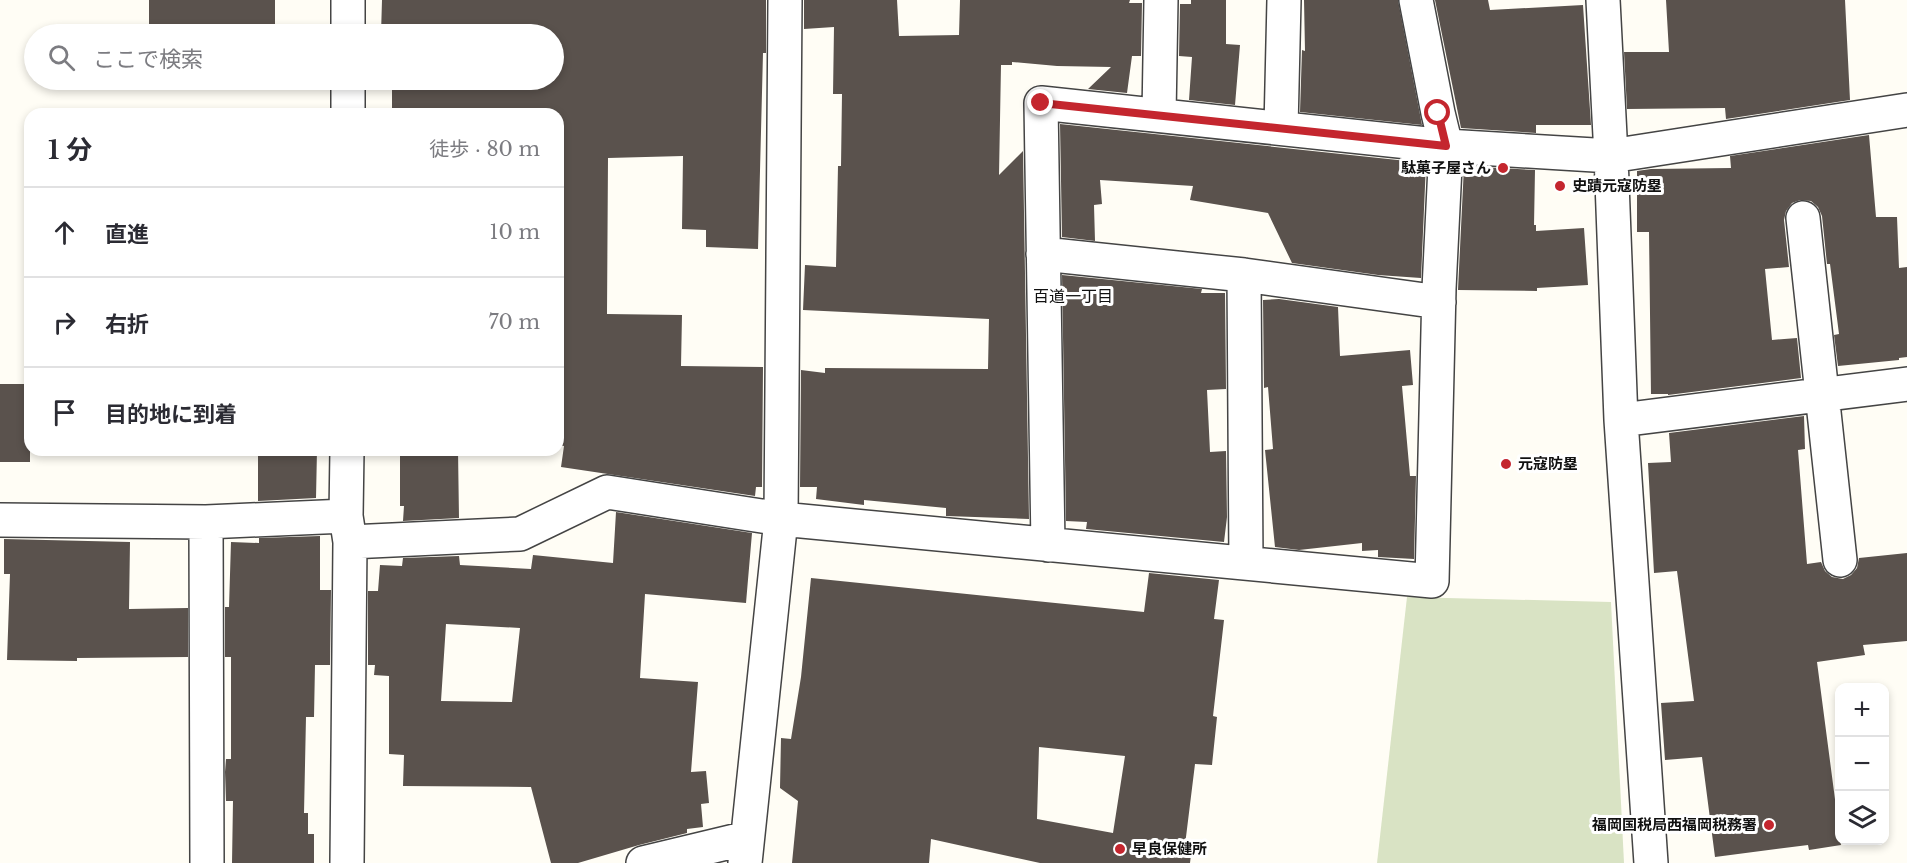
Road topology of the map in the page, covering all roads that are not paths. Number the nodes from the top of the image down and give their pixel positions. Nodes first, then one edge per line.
1 (348, 0) edge
2 (785, 0) edge
3 (1161, 0) edge
4 (1284, 0) edge
5 (1416, 0) edge
6 (1603, 0) edge
7 (348, 24) edge
8 (348, 90) edge
9 (348, 108) edge
10 (1907, 110) edge
11 (1159, 115) junction
12 (1281, 128) junction
13 (1446, 146) junction
14 (1611, 156) junction
15 (1803, 218) dead end
16 (1043, 254) junction
17 (1244, 276) junction
18 (1439, 302) junction
19 (1907, 384) edge
20 (1822, 395) junction
21 (1620, 420) junction
22 (347, 456) edge
23 (781, 519) junction
24 (0, 520) edge
25 (206, 522) junction
26 (348, 529) junction
27 (1048, 545) junction
28 (1840, 560) dead end
29 (1246, 563) junction
30 (746, 851) edge
31 (207, 863) edge
32 (347, 863) edge
33 (643, 863) edge
34 (1651, 863) edge

1 - 7 street
2 - 23 street
3 - 11 street
4 - 12 street
5 - 13 street
6 - 14 street
8 - 9 street
10 - 14 street
11 - 12 street
11 - 16 street
12 - 13 street
13 - 14 street
13 - 18 street
14 - 21 street
15 - 20 street
16 - 17 street
16 - 27 street
17 - 18 street
17 - 29 street
18 - 29 street
19 - 20 street
20 - 21 street
20 - 28 street
21 - 34 street
22 - 26 street
23 - 26 street
23 - 27 street
23 - 30 street
24 - 25 street
25 - 26 street
25 - 31 street
26 - 32 street
27 - 29 street
30 - 33 street

